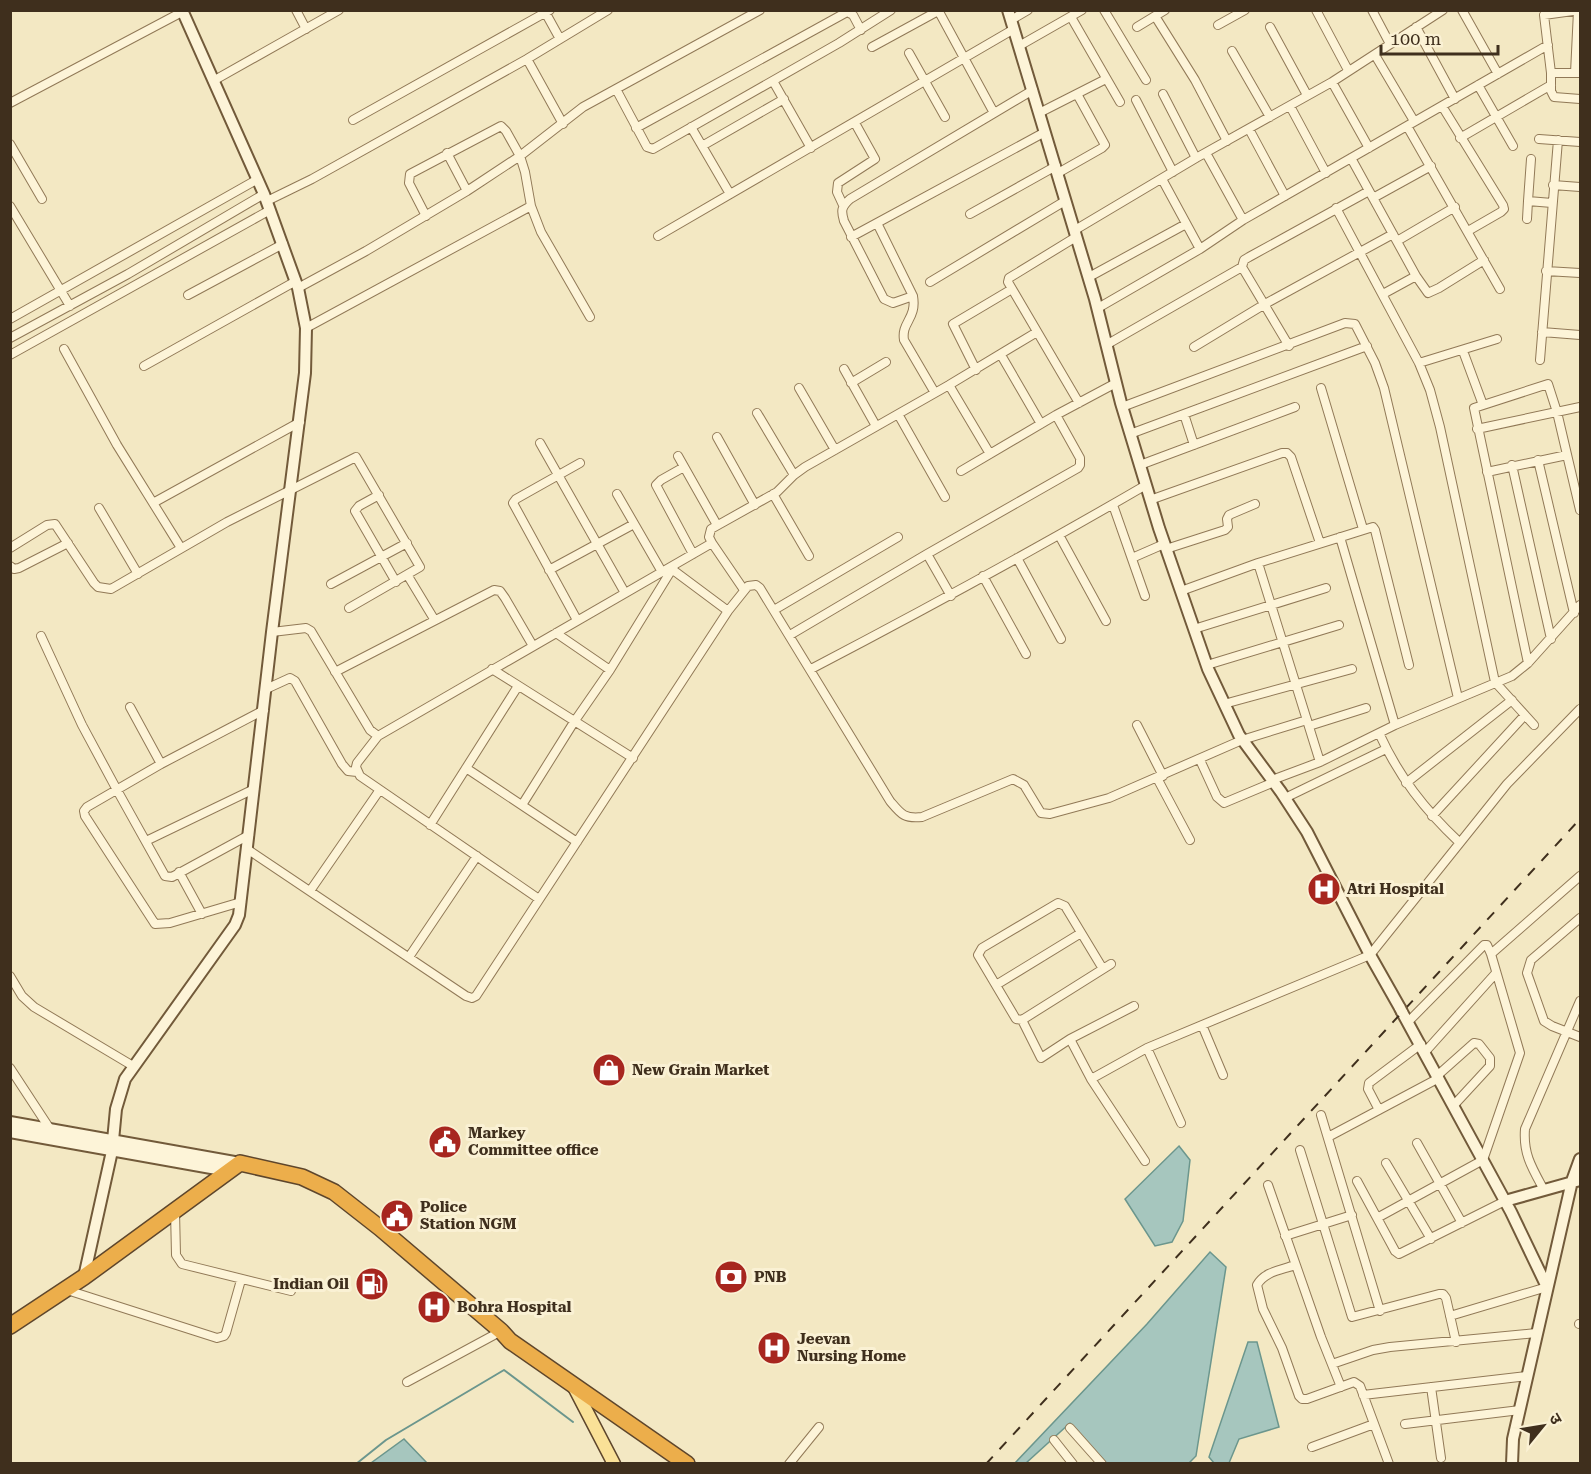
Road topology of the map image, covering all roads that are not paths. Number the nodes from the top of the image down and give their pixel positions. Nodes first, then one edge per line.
1 (296, 10) edge
2 (608, 10) edge
3 (760, 10) edge
4 (891, 10) edge
5 (1028, 10) edge
6 (1082, 10) edge
7 (1104, 10) edge
8 (1165, 10) edge
9 (1245, 10) edge
10 (1316, 10) edge
11 (1372, 10) edge
12 (1443, 10) edge
13 (1462, 10) edge
14 (182, 11) edge
15 (337, 11) edge
16 (546, 11) edge
17 (938, 11) edge
18 (1579, 11) edge
19 (1543, 13) edge
20 (1155, 16) junction
21 (1071, 17) junction
22 (1011, 20) edge
23 (1218, 26) dead end
24 (1137, 27) dead end
25 (1270, 27) dead end
26 (1416, 27) junction
27 (306, 29) junction
28 (861, 30) junction
29 (561, 39) junction
30 (1390, 44) junction
31 (1548, 45) junction
32 (1019, 46) junction
33 (872, 47) dead end
34 (1232, 51) dead end
35 (909, 53) dead end
36 (1375, 54) junction
37 (527, 59) junction
38 (964, 59) junction
39 (1348, 70) junction
40 (1551, 73) junction
41 (1578, 73) edge
42 (1498, 74) junction
43 (1106, 79) junction
44 (1146, 80) dead end
45 (213, 81) junction
46 (774, 81) junction
47 (925, 82) junction
48 (1332, 82) junction
49 (1478, 85) junction
50 (1551, 85) junction
51 (616, 89) junction
52 (1033, 90) junction
53 (1077, 94) junction
54 (1163, 94) dead end
55 (1307, 95) junction
56 (784, 99) junction
57 (1455, 99) junction
58 (1581, 99) edge
59 (1136, 100) dead end
60 (1120, 102) dead end
61 (10, 103) edge
62 (1290, 106) junction
63 (1442, 106) junction
64 (994, 113) junction
65 (1039, 113) junction
66 (945, 117) dead end
67 (1270, 117) junction
68 (1497, 117) junction
69 (353, 120) dead end
70 (855, 123) junction
71 (563, 124) junction
72 (1411, 124) junction
73 (691, 127) junction
74 (636, 128) junction
75 (1249, 129) junction
76 (1045, 132) junction
77 (1460, 138) junction
78 (1539, 139) dead end
79 (1557, 140) junction
80 (1227, 141) junction
81 (1581, 142) edge
82 (10, 144) edge
83 (702, 146) junction
84 (1513, 146) dead end
85 (811, 148) junction
86 (1369, 148) junction
87 (447, 153) junction
88 (1206, 153) junction
89 (520, 156) junction
90 (1196, 158) junction
91 (1351, 158) junction
92 (1531, 159) dead end
93 (1431, 166) junction
94 (1057, 169) junction
95 (1173, 172) junction
96 (1326, 173) junction
97 (258, 179) junction
98 (1162, 179) junction
99 (1554, 185) junction
100 (1581, 187) edge
101 (467, 191) junction
102 (730, 195) junction
103 (1371, 195) junction
104 (1285, 196) junction
105 (42, 199) dead end
106 (1065, 201) junction
107 (1528, 201) junction
108 (267, 202) junction
109 (1552, 203) junction
110 (843, 205) junction
111 (10, 206) edge
112 (531, 206) junction
113 (1455, 207) junction
114 (1336, 208) junction
115 (970, 214) dead end
116 (426, 216) junction
117 (1527, 219) dead end
118 (220, 220) junction
119 (1243, 220) junction
120 (877, 223) junction
121 (1186, 224) junction
122 (1468, 231) junction
123 (229, 233) junction
124 (1076, 234) junction
125 (658, 236) dead end
126 (851, 237) junction
127 (1395, 237) junction
128 (283, 244) junction
129 (1200, 249) junction
130 (1360, 251) junction
131 (1484, 260) junction
132 (1242, 267) junction
133 (1546, 271) junction
134 (1581, 273) edge
135 (1416, 276) junction
136 (1089, 277) junction
137 (930, 282) dead end
138 (297, 285) junction
139 (1012, 289) junction
140 (1500, 289) dead end
141 (60, 291) junction
142 (1383, 294) junction
143 (188, 295) dead end
144 (913, 296) junction
145 (1265, 304) junction
146 (70, 306) junction
147 (1098, 308) junction
148 (590, 317) dead end
149 (10, 319) edge
150 (306, 328) junction
151 (1037, 332) junction
152 (1542, 332) junction
153 (1581, 335) edge
154 (10, 338) edge
155 (1497, 339) dead end
156 (1107, 345) junction
157 (1289, 346) junction
158 (1367, 346) junction
159 (1194, 347) dead end
160 (64, 350) dead end
161 (1462, 351) junction
162 (10, 355) edge
163 (1001, 355) junction
164 (1540, 360) dead end
165 (886, 362) dead end
166 (1419, 363) junction
167 (144, 366) dead end
168 (844, 369) dead end
169 (976, 370) junction
170 (851, 382) junction
171 (1116, 383) junction
172 (949, 386) junction
173 (799, 388) dead end
174 (1321, 388) dead end
175 (935, 393) junction
176 (1079, 403) junction
177 (1483, 405) junction
178 (1122, 407) junction
179 (1295, 407) dead end
180 (1581, 407) edge
181 (1557, 412) junction
182 (758, 413) dead end
183 (898, 414) junction
184 (1184, 414) junction
185 (1056, 415) junction
186 (300, 422) junction
187 (1041, 424) junction
188 (876, 426) junction
189 (1477, 429) junction
190 (1130, 434) junction
191 (717, 437) dead end
192 (540, 443) dead end
193 (1194, 445) junction
194 (835, 450) junction
195 (990, 454) junction
196 (1567, 454) junction
197 (678, 456) dead end
198 (1538, 460) junction
199 (580, 463) dead end
200 (1140, 465) junction
201 (1512, 465) junction
202 (684, 467) junction
203 (961, 471) dead end
204 (1486, 472) junction
205 (794, 475) junction
206 (557, 476) junction
207 (1146, 485) junction
208 (292, 488) junction
209 (617, 494) dead end
210 (773, 494) junction
211 (379, 495) junction
212 (945, 497) dead end
213 (1150, 500) junction
214 (153, 503) junction
215 (1255, 504) dead end
216 (755, 505) junction
217 (1113, 505) junction
218 (99, 508) dead end
219 (1581, 510) edge
220 (634, 524) junction
221 (717, 525) junction
222 (1364, 529) junction
223 (1059, 535) junction
224 (898, 537) dead end
225 (1340, 537) junction
226 (68, 543) junction
227 (407, 543) junction
228 (712, 543) junction
229 (1320, 543) junction
230 (596, 544) junction
231 (1165, 546) junction
232 (10, 548) edge
233 (181, 548) junction
234 (693, 554) junction
235 (927, 554) junction
236 (809, 556) dead end
237 (381, 557) junction
238 (1017, 558) junction
239 (1132, 558) junction
240 (1258, 563) junction
241 (10, 566) edge
242 (674, 568) junction
243 (549, 570) junction
244 (662, 572) junction
245 (138, 574) junction
246 (408, 576) junction
247 (983, 576) junction
248 (396, 582) junction
249 (331, 584) dead end
250 (1326, 588) dead end
251 (744, 590) junction
252 (1181, 591) junction
253 (625, 593) junction
254 (951, 596) junction
255 (1145, 596) dead end
256 (1272, 605) junction
257 (1581, 605) edge
258 (349, 608) dead end
259 (774, 610) junction
260 (729, 611) junction
261 (1574, 613) junction
262 (434, 619) junction
263 (577, 620) junction
264 (1106, 621) dead end
265 (1339, 625) dead end
266 (1194, 629) junction
267 (272, 632) junction
268 (556, 633) junction
269 (790, 635) junction
270 (41, 636) dead end
271 (1061, 639) dead end
272 (1551, 639) junction
273 (1283, 642) junction
274 (533, 646) junction
275 (1026, 654) dead end
276 (1528, 663) junction
277 (1207, 665) junction
278 (1409, 665) dead end
279 (492, 669) junction
280 (811, 669) junction
281 (1352, 669) dead end
282 (610, 670) junction
283 (335, 672) junction
284 (1495, 682) junction
285 (1296, 684) junction
286 (518, 686) junction
287 (266, 689) junction
288 (1458, 698) junction
289 (1512, 700) junction
290 (1224, 704) junction
291 (130, 707) dead end
292 (1366, 708) dead end
293 (1581, 709) edge
294 (264, 710) junction
295 (1525, 715) junction
296 (574, 722) junction
297 (1308, 723) junction
298 (1137, 725) dead end
299 (1395, 725) junction
300 (1534, 725) dead end
301 (1379, 733) junction
302 (378, 736) junction
303 (1242, 740) junction
304 (1386, 748) junction
305 (633, 758) junction
306 (1200, 760) junction
307 (1320, 762) junction
308 (161, 764) junction
309 (466, 768) junction
310 (357, 771) junction
311 (1160, 777) junction
312 (1273, 781) junction
313 (1406, 783) junction
314 (254, 789) junction
315 (117, 790) junction
316 (379, 791) junction
317 (1285, 798) junction
318 (522, 805) junction
319 (1431, 816) junction
320 (430, 825) junction
321 (249, 836) junction
322 (1190, 840) dead end
323 (146, 841) junction
324 (577, 842) junction
325 (1459, 842) junction
326 (248, 849) junction
327 (477, 856) junction
328 (179, 872) junction
329 (1581, 876) edge
330 (310, 891) junction
331 (539, 899) junction
332 (241, 902) junction
333 (202, 914) junction
334 (1581, 918) edge
335 (1081, 933) junction
336 (1491, 954) junction
337 (1370, 955) junction
338 (409, 957) junction
339 (1111, 964) dead end
340 (1102, 969) junction
341 (1496, 973) junction
342 (10, 976) edge
343 (996, 985) junction
344 (10, 991) edge
345 (22, 996) junction
346 (1581, 1001) edge
347 (1134, 1006) dead end
348 (1022, 1020) junction
349 (1408, 1022) junction
350 (1203, 1025) junction
351 (1566, 1031) junction
352 (1581, 1037) edge
353 (1070, 1040) junction
354 (1147, 1048) junction
355 (1423, 1048) junction
356 (133, 1066) junction
357 (10, 1068) edge
358 (1223, 1075) dead end
359 (1438, 1076) junction
360 (1091, 1079) junction
361 (1454, 1105) junction
362 (1379, 1110) junction
363 (1322, 1115) dead end
364 (10, 1122) edge
365 (1181, 1123) dead end
366 (50, 1129) junction
367 (10, 1132) edge
368 (1328, 1137) junction
369 (1417, 1143) dead end
370 (113, 1146) junction
371 (1299, 1150) dead end
372 (1581, 1159) edge
373 (1483, 1160) junction
374 (1145, 1161) dead end
375 (1386, 1163) dead end
376 (234, 1167) junction
377 (300, 1180) junction
378 (1357, 1181) dead end
379 (1576, 1181) edge
380 (1440, 1184) junction
381 (1268, 1185) dead end
382 (1544, 1190) junction
383 (1409, 1201) junction
384 (1505, 1202) junction
385 (175, 1210) junction
386 (1352, 1215) junction
387 (1377, 1218) junction
388 (1462, 1224) junction
389 (1323, 1225) junction
390 (1286, 1236) junction
391 (1431, 1239) junction
392 (1295, 1265) junction
393 (84, 1276) junction
394 (242, 1280) junction
395 (1547, 1287) junction
396 (65, 1289) junction
397 (291, 1291) dead end
398 (1380, 1311) junction
399 (1450, 1316) junction
400 (10, 1326) edge
401 (1536, 1333) junction
402 (494, 1335) junction
403 (510, 1341) junction
404 (1456, 1342) junction
405 (1332, 1364) junction
406 (1527, 1376) junction
407 (407, 1382) dead end
408 (573, 1385) junction
409 (1341, 1387) junction
410 (1431, 1387) junction
411 (1363, 1395) junction
412 (1520, 1410) junction
413 (1435, 1419) junction
414 (1374, 1424) junction
415 (1405, 1424) dead end
416 (819, 1426) dead end
417 (1070, 1428) dead end
418 (1054, 1440) dead end
419 (1312, 1447) dead end
420 (1441, 1458) dead end
421 (614, 1464) edge
422 (687, 1464) edge
423 (789, 1464) edge
424 (1072, 1464) edge
425 (1102, 1464) edge
426 (1389, 1464) edge
427 (1512, 1464) edge

1 - 27 street
2 - 29 street
3 - 51 street
4 - 28 street
5 - 22 street
6 - 21 street
7 - 44 street
8 - 20 street
9 - 23 street
10 - 39 street
11 - 30 street
12 - 26 street
13 - 42 street
14 - 45 street
14 - 61 street
15 - 27 street
16 - 29 street
16 - 69 street
17 - 33 street
17 - 38 street
18 - 19 street
18 - 41 street
19 - 31 street
20 - 24 street
20 - 80 street
21 - 32 street
21 - 43 street
22 - 32 street
22 - 38 street
25 - 55 street
26 - 30 street
26 - 57 street
27 - 45 street
28 - 46 street
28 - 74 street
29 - 37 street
30 - 36 street
31 - 40 street
31 - 42 street
32 - 52 street
34 - 67 street
35 - 47 street
36 - 39 street
36 - 72 street
37 - 71 street
37 - 108 street
38 - 47 street
38 - 64 street
39 - 48 street
40 - 41 street
40 - 50 street
42 - 49 street
43 - 53 street
43 - 60 street
45 - 97 street
46 - 56 street
46 - 73 street
47 - 66 street
47 - 70 street
48 - 55 street
48 - 86 street
49 - 57 street
49 - 68 street
50 - 58 street
50 - 68 street
51 - 71 street
51 - 74 street
52 - 64 street
52 - 65 street
53 - 65 street
53 - 94 street
54 - 90 street
55 - 62 street
56 - 83 street
56 - 85 street
57 - 63 street
59 - 95 street
62 - 67 street
62 - 96 street
63 - 72 street
63 - 77 street
64 - 110 street
65 - 76 street
67 - 75 street
68 - 77 street
68 - 84 street
70 - 85 street
70 - 110 street
71 - 89 street
72 - 86 street
72 - 93 street
73 - 74 street
73 - 83 street
75 - 80 street
75 - 104 street
76 - 94 street
76 - 120 street
77 - 122 street
78 - 79 street
79 - 81 street
79 - 99 street
80 - 88 street
82 - 105 street
83 - 102 street
85 - 102 street
86 - 91 street
87 - 89 street
87 - 101 street
87 - 116 street
88 - 90 street
88 - 119 street
89 - 101 street
89 - 112 street
90 - 95 street
91 - 96 street
91 - 103 street
92 - 107 street
93 - 103 street
93 - 113 street
94 - 106 street
94 - 115 street
95 - 98 street
96 - 104 street
97 - 108 street
97 - 141 street
98 - 121 street
98 - 124 street
99 - 100 street
99 - 109 street
101 - 116 street
102 - 125 street
103 - 114 street
103 - 127 street
104 - 119 street
106 - 124 street
106 - 137 street
107 - 109 street
107 - 117 street
108 - 118 street
108 - 123 street
108 - 128 street
109 - 133 street
110 - 126 street
111 - 141 street
112 - 148 street
112 - 150 street
113 - 122 street
113 - 127 street
114 - 130 street
114 - 132 street
116 - 138 street
118 - 123 street
118 - 146 street
119 - 129 street
120 - 126 street
120 - 144 street
121 - 129 street
121 - 136 street
122 - 131 street
123 - 162 street
124 - 136 street
124 - 139 street
126 - 144 street
127 - 130 street
127 - 135 street
128 - 138 street
128 - 143 street
129 - 147 street
130 - 142 street
130 - 145 street
131 - 135 street
131 - 140 street
132 - 145 street
132 - 156 street
133 - 134 street
133 - 152 street
135 - 142 street
136 - 147 street
138 - 150 street
138 - 167 street
139 - 151 street
139 - 169 street
141 - 146 street
141 - 149 street
142 - 166 street
144 - 175 street
145 - 157 street
145 - 159 street
146 - 154 street
147 - 156 street
150 - 186 street
151 - 163 street
151 - 176 street
152 - 153 street
152 - 164 street
155 - 161 street
156 - 171 street
157 - 158 street
157 - 178 street
158 - 184 street
158 - 288 street
160 - 214 street
161 - 166 street
161 - 177 street
163 - 169 street
163 - 187 street
165 - 170 street
166 - 284 street
168 - 170 street
169 - 172 street
170 - 188 street
171 - 176 street
171 - 178 street
172 - 175 street
172 - 195 street
173 - 194 street
174 - 222 street
175 - 183 street
176 - 185 street
177 - 181 street
177 - 189 street
178 - 190 street
179 - 193 street
180 - 181 street
181 - 189 street
181 - 196 street
182 - 205 street
183 - 188 street
183 - 212 street
184 - 190 street
184 - 193 street
185 - 187 street
185 - 235 street
186 - 208 street
186 - 214 street
187 - 195 street
188 - 194 street
189 - 204 street
190 - 200 street
191 - 216 street
192 - 206 street
193 - 200 street
194 - 205 street
195 - 203 street
196 - 198 street
196 - 219 street
197 - 202 street
198 - 201 street
198 - 261 street
199 - 206 street
200 - 207 street
201 - 204 street
201 - 272 street
202 - 221 street
202 - 234 street
204 - 276 street
205 - 210 street
206 - 230 street
206 - 243 street
207 - 213 street
207 - 217 street
208 - 211 street
208 - 233 street
208 - 267 street
209 - 220 street
210 - 216 street
210 - 236 street
211 - 227 street
211 - 237 street
213 - 229 street
213 - 231 street
214 - 233 street
215 - 231 street
216 - 221 street
217 - 223 street
217 - 239 street
218 - 245 street
220 - 230 street
220 - 244 street
221 - 228 street
222 - 225 street
222 - 278 street
223 - 238 street
223 - 264 street
224 - 259 street
225 - 229 street
225 - 299 street
226 - 232 street
226 - 241 street
226 - 245 street
227 - 237 street
227 - 246 street
228 - 234 street
228 - 251 street
229 - 240 street
230 - 243 street
230 - 253 street
231 - 239 street
231 - 252 street
233 - 245 street
234 - 242 street
235 - 254 street
235 - 269 street
237 - 248 street
237 - 249 street
238 - 247 street
238 - 271 street
239 - 255 street
240 - 252 street
240 - 256 street
242 - 244 street
242 - 260 street
242 - 282 street
243 - 263 street
244 - 253 street
246 - 248 street
246 - 262 street
247 - 254 street
247 - 275 street
248 - 258 street
250 - 256 street
251 - 259 street
251 - 260 street
252 - 266 street
253 - 263 street
254 - 280 street
256 - 266 street
256 - 273 street
257 - 261 street
259 - 269 street
260 - 305 street
261 - 272 street
262 - 274 street
262 - 283 street
263 - 268 street
265 - 273 street
266 - 277 street
267 - 283 street
267 - 287 street
268 - 274 street
268 - 282 street
269 - 280 street
270 - 315 street
272 - 276 street
273 - 277 street
273 - 285 street
274 - 279 street
276 - 284 street
277 - 290 street
279 - 286 street
279 - 302 street
280 - 311 street
281 - 285 street
282 - 296 street
283 - 302 street
284 - 288 street
284 - 289 street
285 - 290 street
285 - 297 street
286 - 296 street
286 - 309 street
287 - 294 street
287 - 310 street
288 - 299 street
289 - 295 street
289 - 313 street
290 - 303 street
291 - 308 street
292 - 297 street
293 - 325 street
294 - 308 street
294 - 314 street
295 - 300 street
295 - 319 street
296 - 305 street
296 - 318 street
297 - 303 street
297 - 307 street
298 - 311 street
299 - 301 street
301 - 304 street
301 - 307 street
302 - 310 street
303 - 306 street
303 - 312 street
304 - 313 street
304 - 317 street
305 - 324 street
306 - 311 street
306 - 312 street
307 - 312 street
308 - 315 street
309 - 318 street
309 - 320 street
310 - 316 street
311 - 322 street
312 - 317 street
313 - 319 street
314 - 321 street
314 - 323 street
315 - 323 street
315 - 333 street
316 - 320 street
316 - 330 street
317 - 337 street
318 - 324 street
319 - 325 street
320 - 327 street
321 - 326 street
321 - 328 street
323 - 328 street
324 - 331 street
325 - 337 street
326 - 330 street
326 - 332 street
327 - 331 street
327 - 338 street
328 - 333 street
329 - 336 street
330 - 338 street
331 - 338 street
332 - 333 street
332 - 356 street
334 - 351 street
335 - 340 street
335 - 343 street
335 - 343 street
336 - 341 street
336 - 349 street
337 - 349 street
337 - 350 street
339 - 340 street
340 - 348 street
341 - 355 street
341 - 373 street
342 - 345 street
343 - 348 street
344 - 345 street
345 - 356 street
346 - 351 street
347 - 353 street
348 - 353 street
349 - 355 street
350 - 354 street
350 - 358 street
351 - 352 street
351 - 382 street
353 - 360 street
354 - 360 street
354 - 365 street
355 - 359 street
355 - 362 street
356 - 370 street
357 - 366 street
359 - 361 street
359 - 361 street
359 - 362 street
360 - 374 street
361 - 373 street
362 - 368 street
363 - 368 street
364 - 366 street
366 - 370 street
367 - 370 street
368 - 386 street
369 - 380 street
370 - 376 street
370 - 393 street
371 - 389 street
372 - 379 street
373 - 380 street
373 - 384 street
375 - 383 street
376 - 377 highway
376 - 385 highway
377 - 402 highway
377 - 403 highway
378 - 387 street
379 - 382 street
379 - 395 street
380 - 383 street
380 - 388 street
381 - 390 street
382 - 384 street
383 - 387 street
383 - 391 street
384 - 388 street
384 - 395 street
385 - 393 highway
385 - 394 street
386 - 389 street
386 - 398 street
387 - 391 street
388 - 391 street
389 - 390 street
389 - 398 street
390 - 392 street
392 - 405 street
392 - 409 street
393 - 396 highway
394 - 396 street
394 - 397 street
395 - 399 street
395 - 401 street
396 - 400 highway
398 - 399 street
399 - 404 street
401 - 404 street
401 - 406 street
402 - 403 highway
402 - 407 street
403 - 408 highway
404 - 405 street
405 - 409 street
406 - 410 street
406 - 412 street
408 - 421 main road
408 - 422 highway
409 - 411 street
410 - 411 street
410 - 413 street
411 - 414 street
412 - 413 street
412 - 427 street
413 - 415 street
413 - 420 street
414 - 419 street
414 - 426 street
416 - 423 street
417 - 425 street
418 - 424 street

